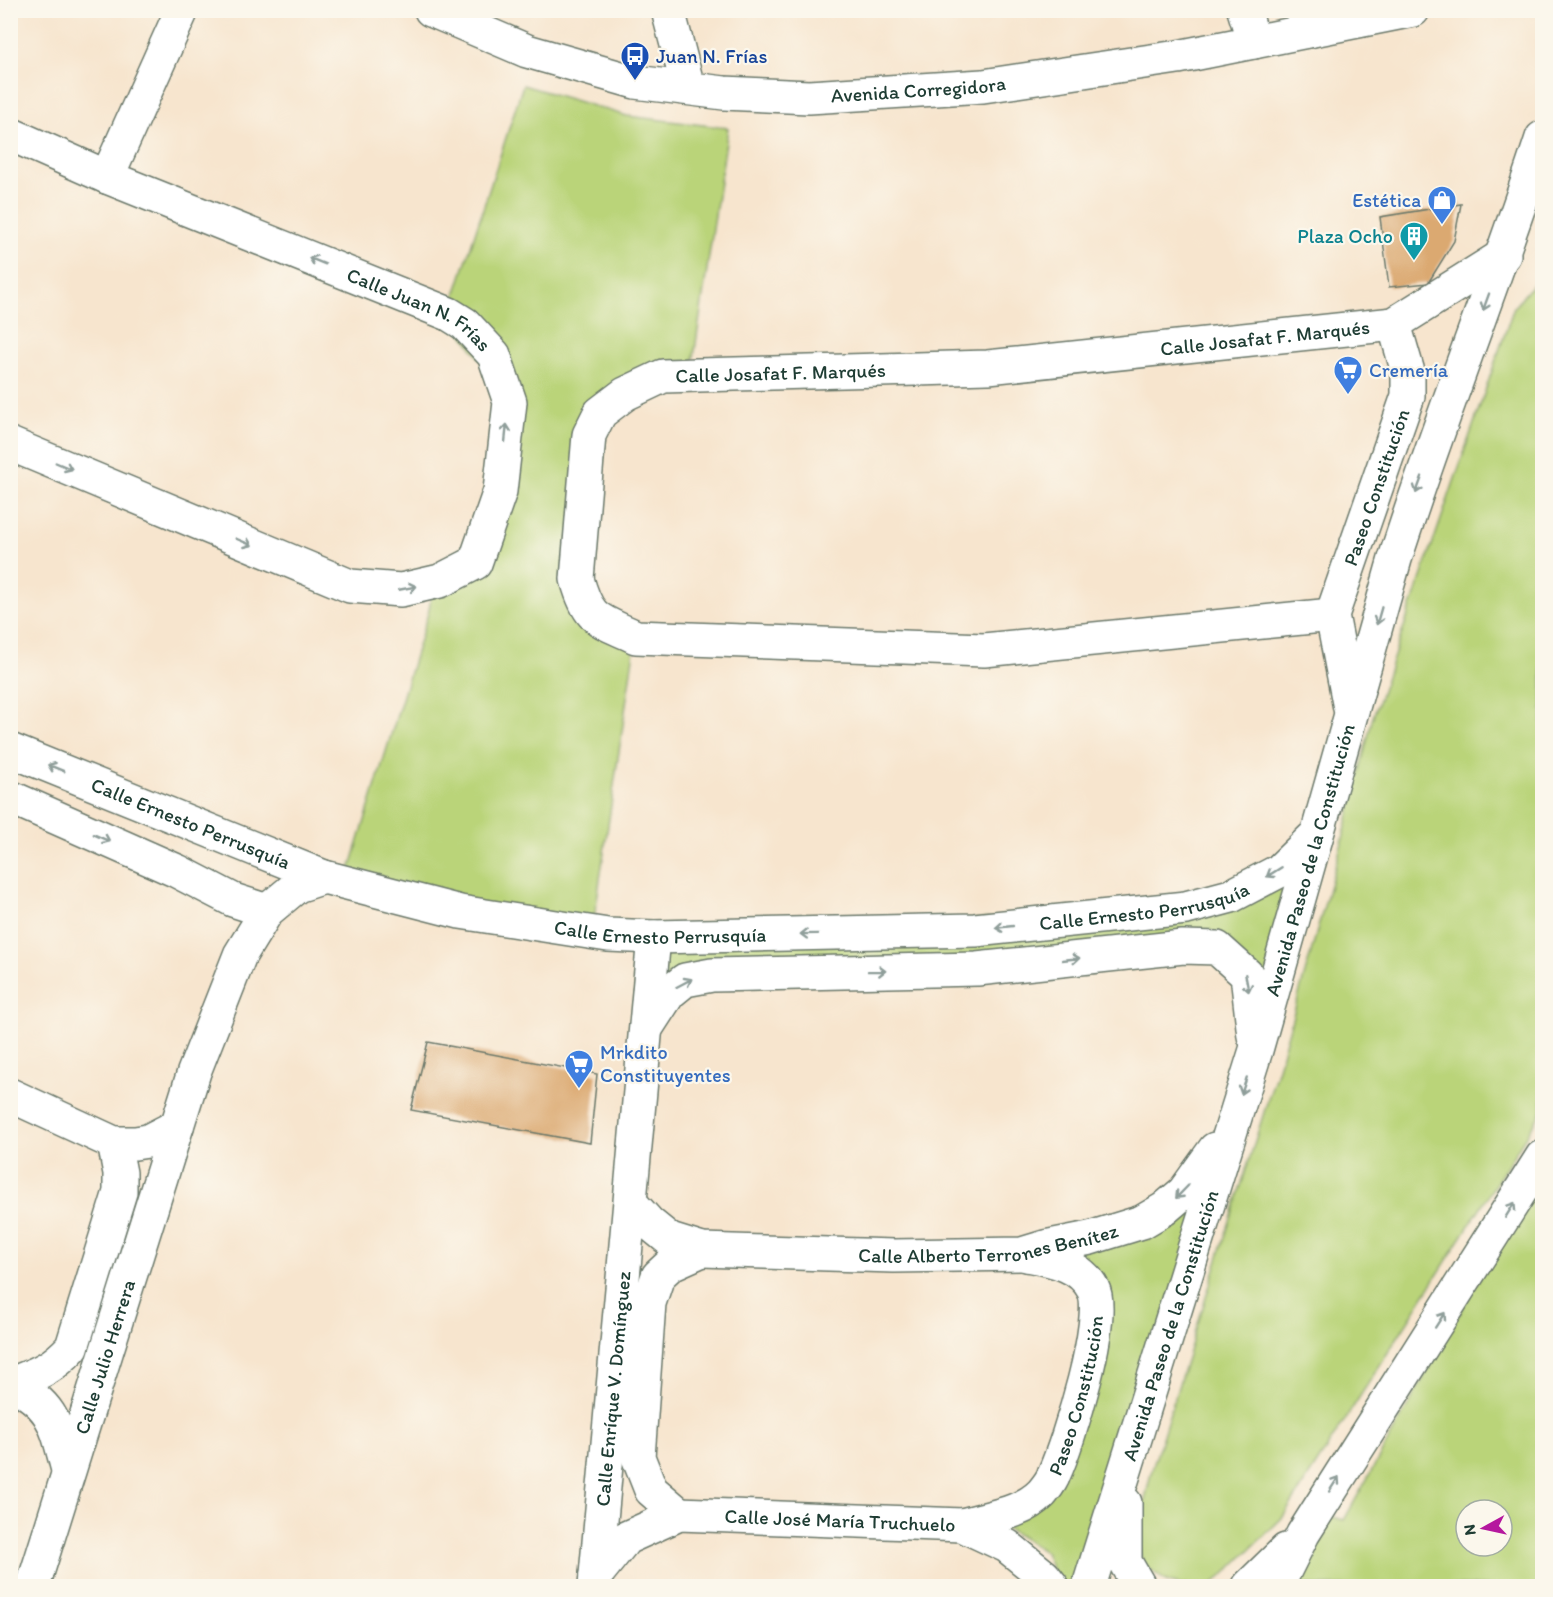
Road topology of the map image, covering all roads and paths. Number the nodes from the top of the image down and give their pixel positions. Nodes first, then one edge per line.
1 (182, 10) edge
2 (431, 10) edge
3 (668, 10) edge
4 (1244, 10) edge
5 (1413, 10) edge
6 (1306, 21) edge
7 (1254, 42) junction
8 (688, 87) junction
9 (10, 134) edge
10 (1542, 138) edge
11 (107, 177) junction
12 (1542, 207) edge
13 (1508, 241) junction
14 (1394, 324) junction
15 (10, 444) edge
16 (1332, 615) junction
17 (1351, 714) junction
18 (10, 750) edge
19 (10, 798) edge
20 (1318, 833) junction
21 (324, 877) junction
22 (267, 911) junction
23 (654, 937) junction
24 (647, 1027) junction
25 (1256, 1050) junction
26 (10, 1095) edge
27 (177, 1126) junction
28 (1230, 1129) junction
29 (114, 1143) junction
30 (1542, 1158) edge
31 (631, 1203) junction
32 (702, 1250) junction
33 (1022, 1254) junction
34 (11, 1384) edge
35 (1125, 1469) junction
36 (68, 1470) junction
37 (679, 1514) junction
38 (962, 1525) junction
39 (1303, 1534) junction
40 (595, 1581) edge
41 (33, 1587) edge
42 (1052, 1587) edge
43 (1089, 1587) edge
44 (1139, 1587) edge
45 (1249, 1587) edge
46 (1277, 1587) edge

1 - 11 street
2 - 8 street, Avenida Corregidora
3 - 8 street
4 - 7 street
5 - 6 street, Avenida Corregidora
6 - 7 street, Avenida Corregidora
7 - 8 street, Avenida Corregidora
9 - 11 street, Calle Juan N. Frías
10 - 13 street, Avenida Paseo de la Constitución
15 -> 11 street, Calle Juan N. Frías
12 - 13 street, Calle Josafat F. Marqués
13 - 14 street, Calle Josafat F. Marqués
13 -> 17 street, Avenida Paseo de la Constitución
14 - 16 street, Paseo Constitución
14 - 16 street, Calle Josafat F. Marqués
16 - 17 street
17 - 20 street, Avenida Paseo de la Constitución
21 -> 18 street, Calle Ernesto Perrusquía
19 -> 22 street
20 -> 23 street, Calle Ernesto Perrusquía
20 - 25 street, Avenida Paseo de la Constitución
21 - 22 street, Calle Julio Herrera
21 - 23 street, Calle Ernesto Perrusquía
22 - 27 street, Calle Julio Herrera
23 - 24 street, Calle Enríque V. Domínguez
24 -> 25 street, Calle Ernesto Perrusquía
24 - 31 street, Calle Enríque V. Domínguez
25 -> 28 street, Avenida Paseo de la Constitución
26 - 29 street
27 - 29 street
27 - 36 street, Calle Julio Herrera
28 -> 33 street, Calle Alberto Terrones Benítez
28 - 35 street, Avenida Paseo de la Constitución
29 - 34 street, Calle Julio Herrera
39 -> 30 street
31 - 32 street
31 - 40 street, Calle Enríque V. Domínguez
32 - 33 street, Calle Alberto Terrones Benítez
32 - 37 street, Calle Enríque V. Domínguez
33 - 38 street, Paseo Constitución
34 - 36 street
35 - 43 street, Avenida Paseo de la Constitución
35 - 44 street
36 - 41 street, Calle Julio Herrera
37 - 38 street, Calle José María Truchuelo
37 - 40 street, Calle Enríque V. Domínguez
38 - 42 street, Calle José María Truchuelo
39 - 45 street
39 - 46 street

